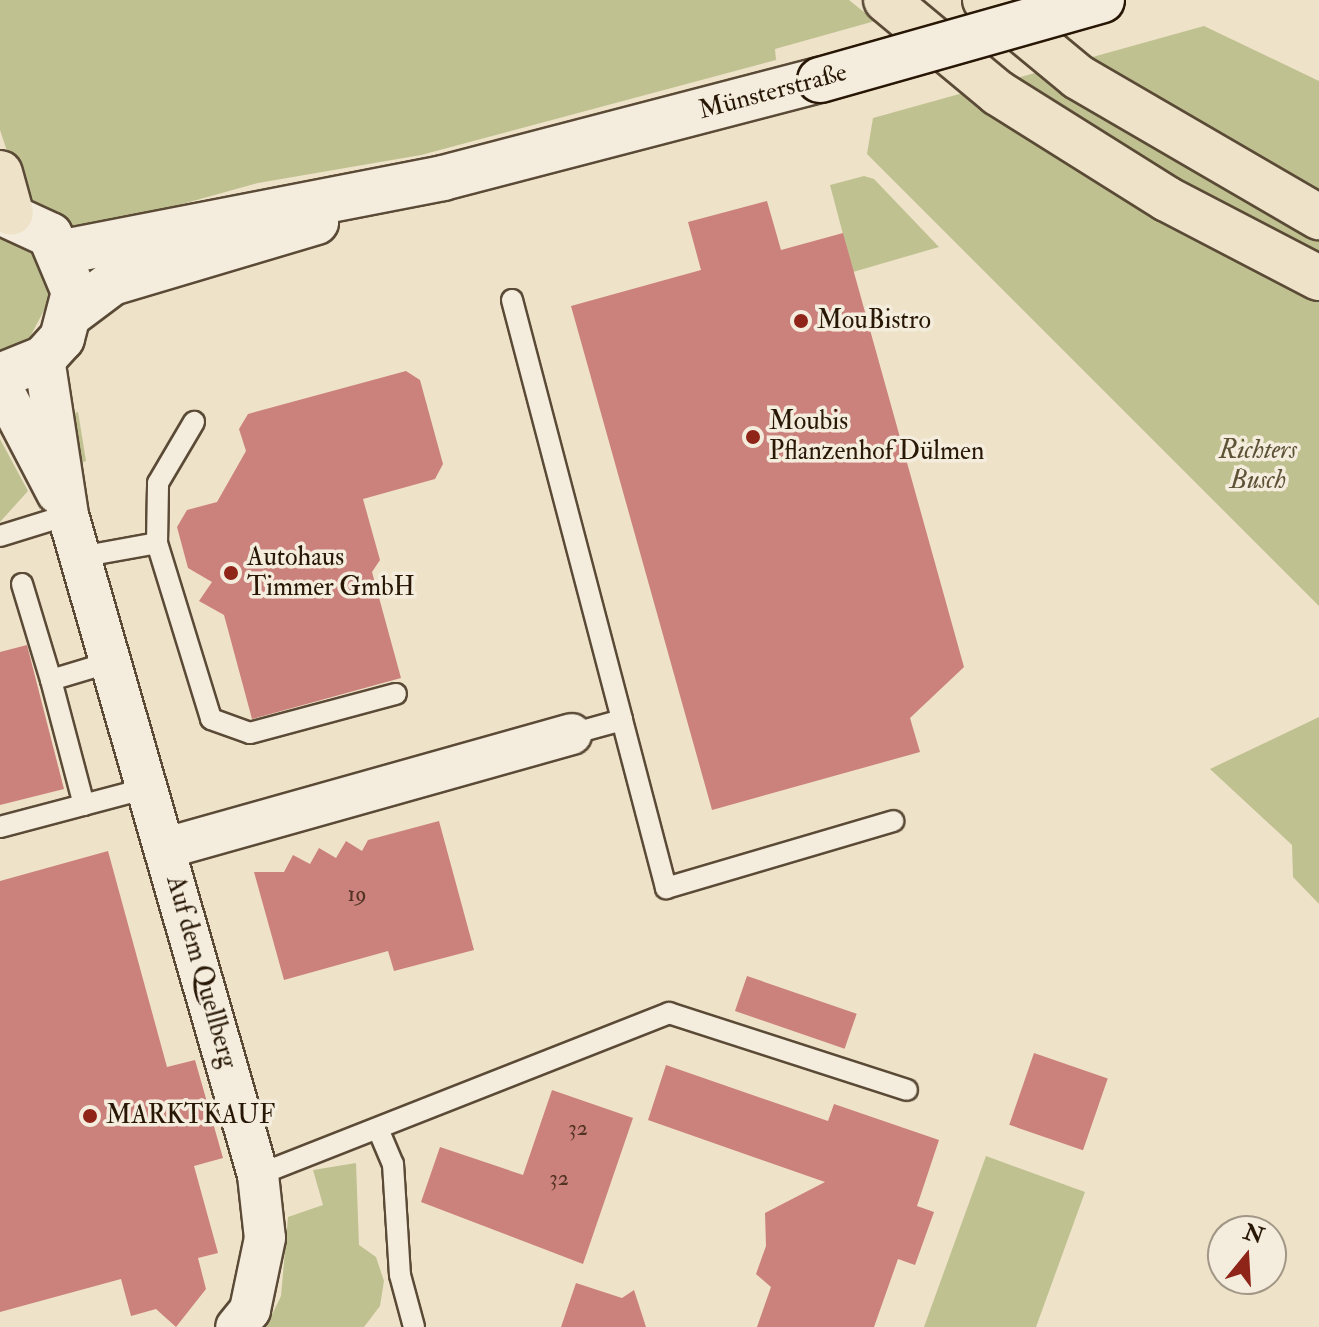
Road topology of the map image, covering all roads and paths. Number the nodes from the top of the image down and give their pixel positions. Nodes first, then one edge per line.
1 (886, 0) edge
2 (985, 0) edge
3 (1102, 0) edge
4 (443, 178) junction
5 (4, 200) edge
6 (1319, 217) edge
7 (63, 252) junction
8 (1319, 278) edge
9 (512, 300) dead end
10 (72, 313) junction
11 (44, 358) junction
12 (0, 376) edge
13 (0, 384) edge
14 (194, 422) dead end
15 (68, 515) junction
16 (0, 536) edge
17 (157, 543) junction
18 (80, 557) junction
19 (22, 584) dead end
20 (111, 662) junction
21 (51, 680) junction
22 (396, 694) dead end
23 (622, 720) junction
24 (571, 734) joint
25 (148, 788) junction
26 (84, 805) junction
27 (893, 821) dead end
28 (0, 827) edge
29 (166, 848) junction
30 (907, 1090) dead end
31 (378, 1129) junction
32 (258, 1175) junction
33 (236, 1327) edge
34 (414, 1327) edge

1 - 8 highway
2 - 6 highway
3 - 4 main road, Münsterstraße, bridge
4 - 7 main road, Münsterstraße
4 - 10 main road, Münsterstraße
5 - 7 main road
7 - 10 main road
9 - 23 lane
10 - 11 main road
11 - 12 main road
11 - 15 street, Auf dem Quellberg
13 - 15 street, Auf dem Quellberg
14 - 17 lane
15 - 16 lane
15 - 18 street, Auf dem Quellberg
17 - 18 lane
17 - 22 lane
18 - 20 street, Auf dem Quellberg
19 - 21 lane
20 - 21 lane
20 - 25 street, Auf dem Quellberg
21 - 26 lane
23 - 24 lane
23 - 27 lane
24 - 29 street, Auf dem Quellberg
25 - 26 lane
25 - 29 street, Auf dem Quellberg
26 - 28 lane
29 - 32 street, Auf dem Quellberg
30 - 31 lane
31 - 32 lane
31 - 34 lane
32 - 33 street, Auf dem Quellberg

